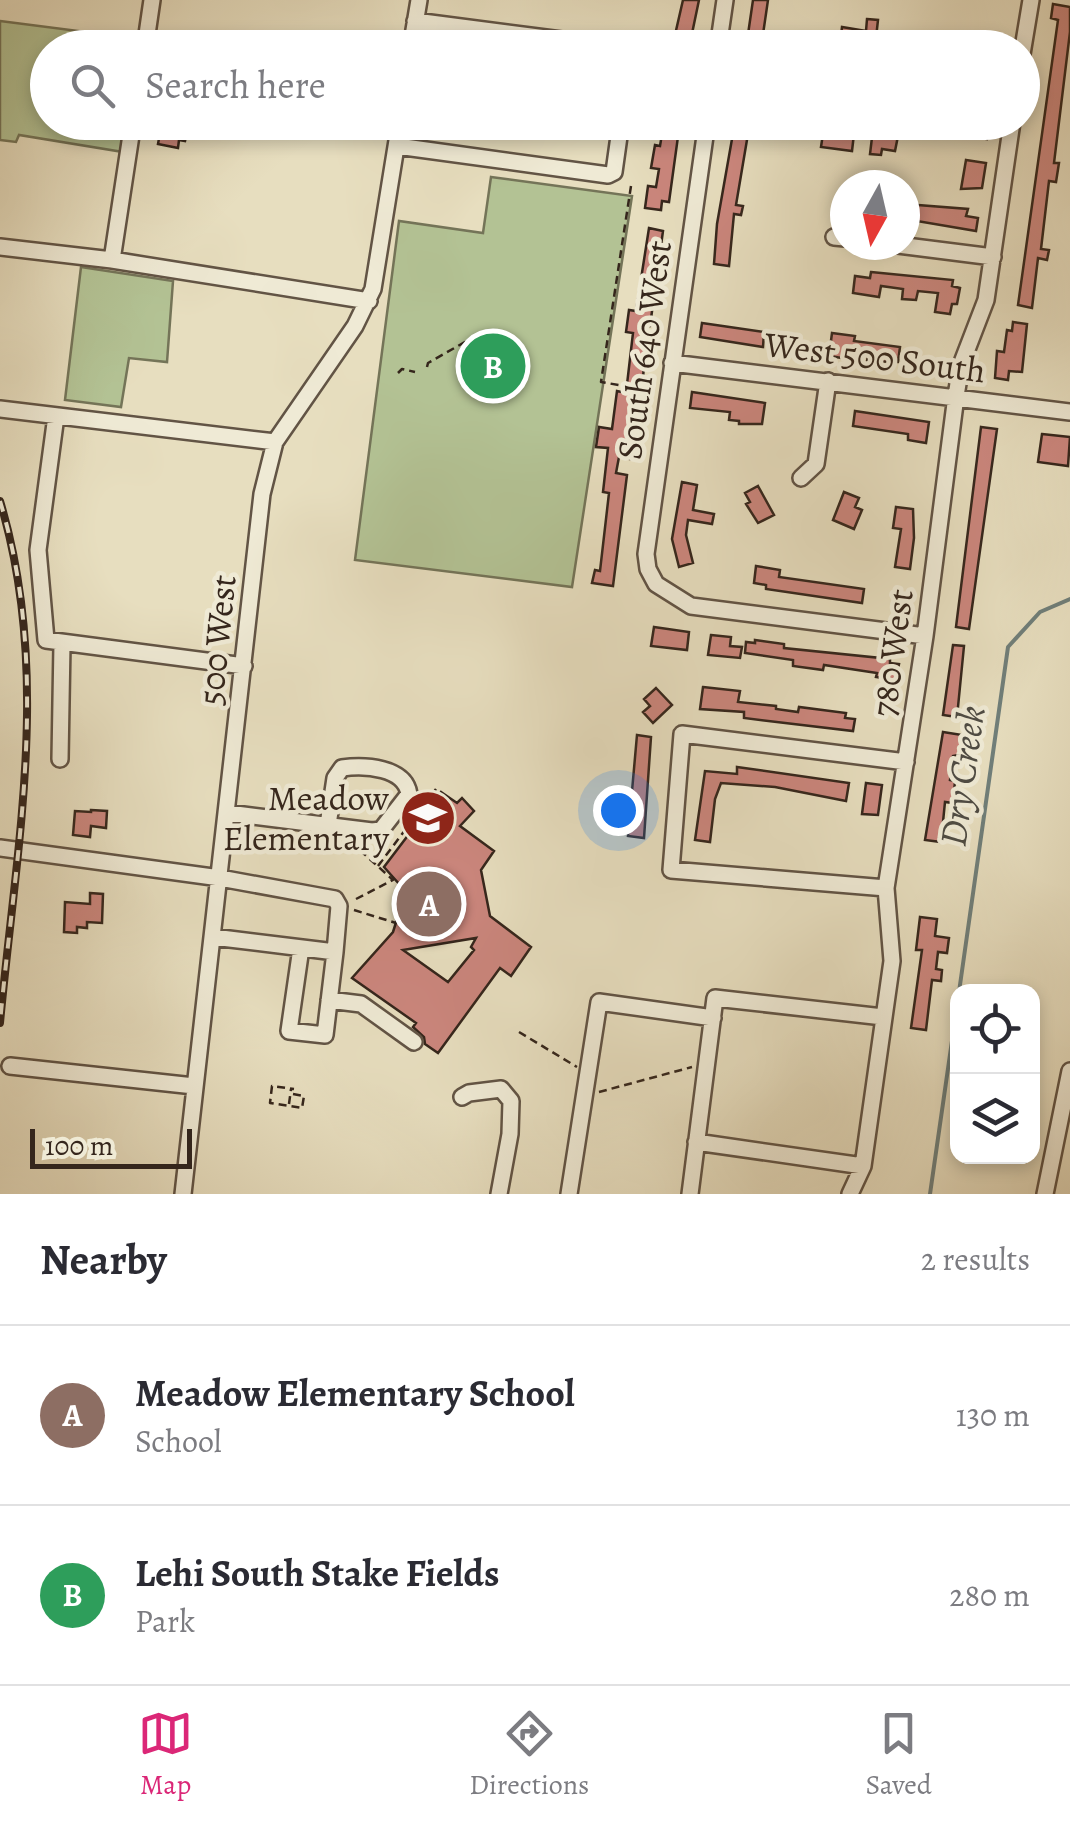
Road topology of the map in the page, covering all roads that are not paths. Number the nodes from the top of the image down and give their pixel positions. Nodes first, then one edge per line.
1 (152, 0) edge
2 (418, 0) edge
3 (725, 0) edge
4 (1031, 0) edge
5 (416, 21) junction
6 (148, 30) edge
7 (415, 30) edge
8 (485, 30) edge
9 (721, 30) edge
10 (1026, 30) edge
11 (130, 140) edge
12 (398, 140) edge
13 (618, 140) edge
14 (704, 140) edge
15 (1009, 140) edge
16 (397, 146) junction
17 (0, 247) edge
18 (920, 248) edge
19 (993, 257) junction
20 (112, 260) junction
21 (368, 302) junction
22 (672, 363) junction
23 (828, 382) junction
24 (956, 396) junction
25 (0, 409) edge
26 (1070, 412) edge
27 (56, 416) junction
28 (275, 442) junction
29 (802, 478) dead end
30 (925, 636) junction
31 (54, 642) junction
32 (244, 666) junction
33 (60, 759) dead end
34 (906, 762) junction
35 (228, 813) junction
36 (328, 825) junction
37 (0, 848) edge
38 (0, 857) edge
39 (103, 864) junction
40 (220, 878) junction
41 (886, 888) junction
42 (213, 937) junction
43 (301, 948) junction
44 (335, 952) junction
45 (329, 1000) junction
46 (883, 1017) junction
47 (713, 1018) junction
48 (414, 1042) dead end
49 (10, 1066) dead end
50 (1070, 1071) edge
51 (194, 1086) junction
52 (462, 1097) dead end
53 (696, 1142) junction
54 (863, 1166) junction
55 (182, 1194) edge
56 (499, 1194) edge
57 (568, 1194) edge
58 (690, 1194) edge
59 (850, 1194) edge
60 (1046, 1194) edge

1 - 6 street
2 - 5 street
3 - 9 street
4 - 10 street
5 - 7 street
5 - 8 street
11 - 20 street
12 - 16 street, 500 West
13 - 16 street
14 - 22 street, South 640 West
15 - 19 street, 780 West
16 - 21 street, 500 West
17 - 20 street
18 - 19 street
19 - 24 street, 780 West
20 - 21 street
21 - 28 street, 500 West
22 - 23 street, West 500 South
22 - 30 street, South 640 West
23 - 24 street, West 500 South
23 - 29 street
24 - 26 street, West 500 South
24 - 30 street, 780 West
25 - 27 street
27 - 28 street
27 - 31 street
28 - 32 street, 500 West
30 - 34 street, 780 West
31 - 32 street
31 - 33 street
32 - 35 street, 500 West
34 - 41 street, 780 West
34 - 41 street
35 - 36 street
35 - 40 street, 500 West
36 - 36 street
37 - 39 street
38 - 39 street
39 - 40 street
40 - 42 street, 500 West
40 - 44 street
41 - 46 street, 780 West
42 - 43 street
42 - 51 street, 500 West
43 - 44 street
43 - 45 street
44 - 45 street
45 - 48 street
46 - 47 street
46 - 54 street, 780 West
47 - 53 street
47 - 57 street
49 - 51 street
50 - 60 street
51 - 55 street, 500 West
52 - 56 street
53 - 54 street
53 - 58 street
54 - 59 street, 780 West

